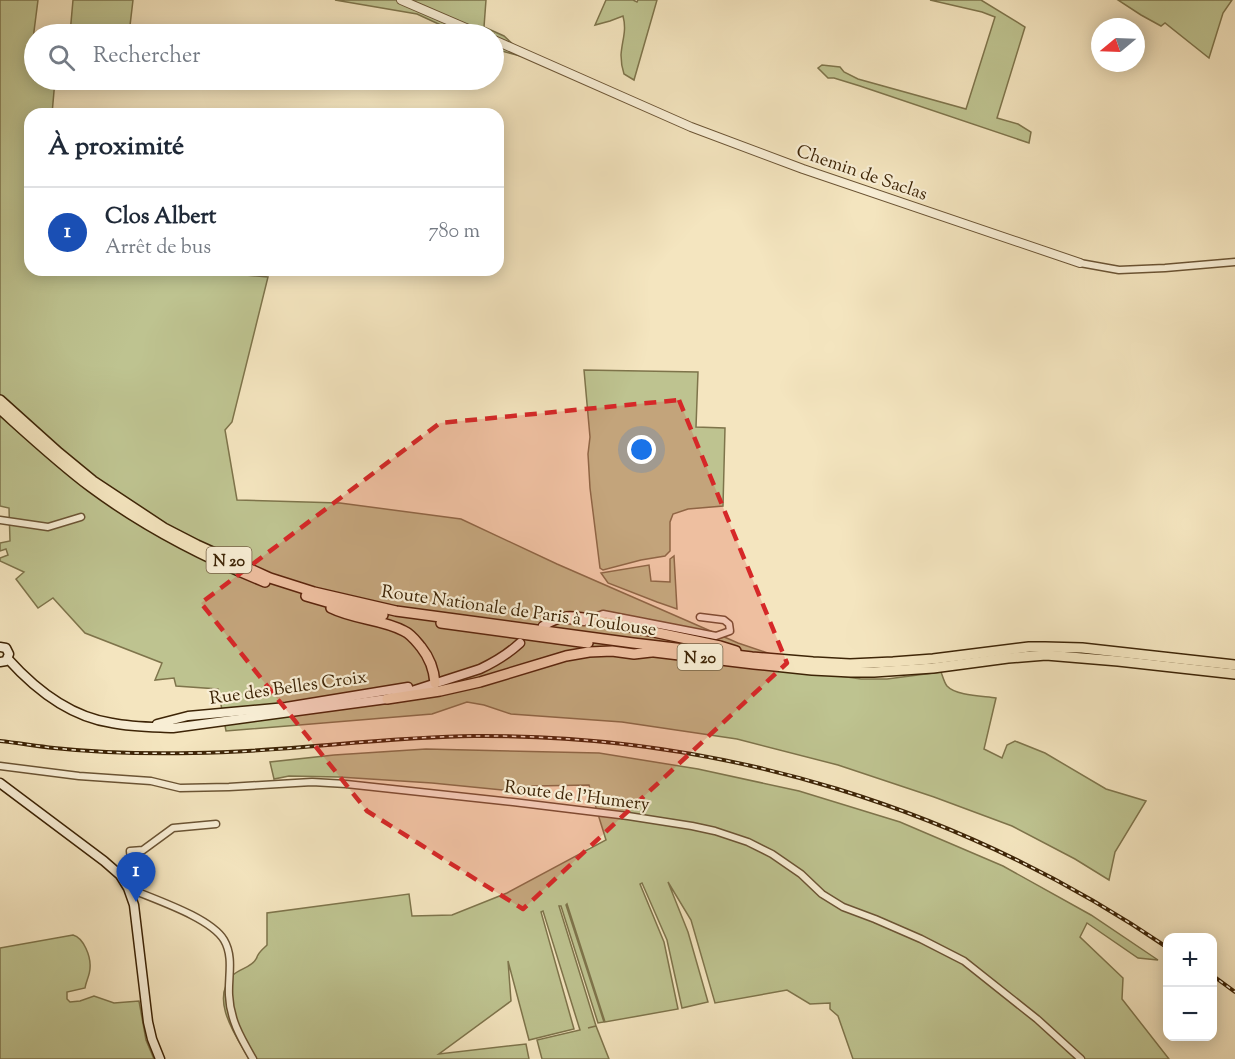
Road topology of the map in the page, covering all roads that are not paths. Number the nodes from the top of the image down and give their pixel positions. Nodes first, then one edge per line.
1 (401, 0) edge
2 (457, 24) edge
3 (504, 44) edge
4 (1235, 262) edge
5 (1080, 263) joint
6 (0, 400) edge
7 (0, 409) edge
8 (81, 517) dead end
9 (0, 520) edge
10 (310, 597) junction
11 (700, 617) dead end
12 (592, 619) junction
13 (543, 626) dead end
14 (520, 643) dead end
15 (0, 647) edge
16 (653, 651) junction
17 (752, 657) junction
18 (2, 662) edge
19 (1235, 665) edge
20 (1235, 674) edge
21 (435, 682) junction
22 (387, 699) junction
23 (172, 724) junction
24 (0, 766) edge
25 (0, 783) edge
26 (216, 824) dead end
27 (128, 888) junction
28 (160, 1059) edge
29 (254, 1059) edge
30 (1081, 1059) edge

1 - 2 street
3 - 5 street, Chemin de Saclas
4 - 5 street, Chemin de Saclas
6 - 17 main road, Route Nationale de Paris à Toulouse / N 20
7 - 10 main road, Route Nationale de Paris à Toulouse / N 20
8 - 9 street
10 - 16 main road, Route Nationale de Paris à Toulouse / N 20
10 - 21 main road
11 - 12 street
12 - 13 main road
12 - 17 main road
14 - 21 main road
15 - 18 main road, Rue des Belles Croix
16 - 20 main road, Route Nationale de Paris à Toulouse / N 20
16 - 22 main road
17 - 19 main road, Route Nationale de Paris à Toulouse / N 20
18 - 23 main road, Rue des Belles Croix
21 - 22 main road, Rue des Belles Croix
21 - 23 main road, Rue des Belles Croix
22 - 23 main road, Rue des Belles Croix
24 - 30 street, Route de l'Humery
25 - 27 main road
26 - 27 street
27 - 28 main road
27 - 29 street

